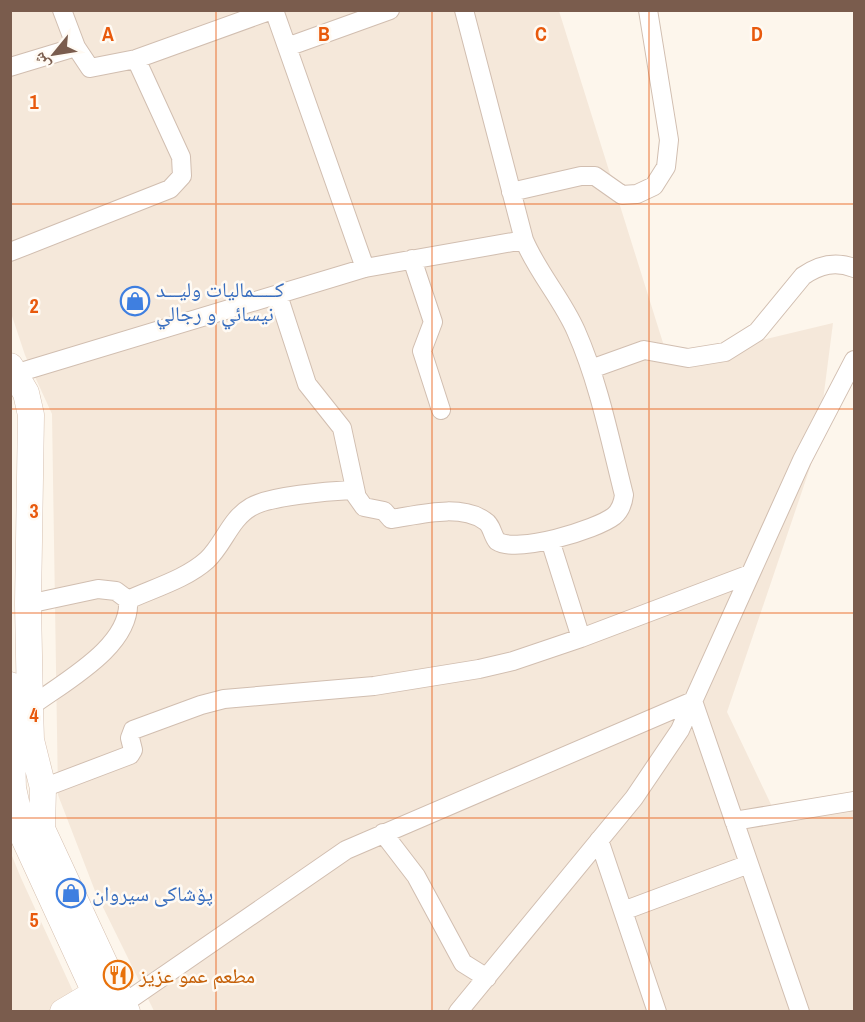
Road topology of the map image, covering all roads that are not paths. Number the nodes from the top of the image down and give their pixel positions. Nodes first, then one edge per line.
1 (62, 10) edge
2 (273, 10) edge
3 (390, 10) edge
4 (464, 10) edge
5 (648, 10) edge
6 (76, 47) junction
7 (287, 47) junction
8 (136, 59) junction
9 (10, 67) edge
10 (511, 192) junction
11 (524, 240) junction
12 (10, 252) edge
13 (412, 259) junction
14 (365, 268) junction
15 (855, 268) edge
16 (278, 295) junction
17 (855, 360) edge
18 (591, 369) junction
19 (12, 375) edge
20 (441, 410) dead end
21 (356, 493) junction
22 (550, 540) junction
23 (750, 574) junction
24 (128, 600) junction
25 (28, 604) junction
26 (581, 638) junction
27 (10, 684) edge
28 (693, 701) junction
29 (30, 707) junction
30 (11, 742) edge
31 (43, 788) junction
32 (855, 801) edge
33 (734, 820) junction
34 (383, 833) junction
35 (599, 840) junction
36 (749, 864) junction
37 (623, 911) junction
38 (487, 978) junction
39 (112, 1005) edge
40 (63, 1011) edge
41 (458, 1011) edge
42 (657, 1011) edge
43 (800, 1011) edge

1 - 6 street
2 - 7 street
2 - 8 street
3 - 7 street
4 - 10 street
5 - 10 street
6 - 8 street
6 - 9 street
7 - 14 street
8 - 12 street
10 - 11 street
11 - 13 street
11 - 18 street
13 - 14 street
13 - 20 street
14 - 16 street
15 - 18 street
16 - 19 street
16 - 21 street
17 - 23 street
18 - 22 street
19 - 25 main road
21 - 22 street
21 - 24 street
22 - 26 street
23 - 26 street
23 - 28 street
24 - 25 street
24 - 29 street
25 - 29 main road
26 - 31 street
27 - 30 main road
28 - 33 street
28 - 34 street
28 - 35 street
29 - 31 main road
30 - 39 main road
31 - 39 main road
32 - 33 street
33 - 36 street
34 - 38 street
34 - 39 street
35 - 37 street
35 - 38 street
36 - 37 street
36 - 43 street
37 - 42 street
38 - 41 street
39 - 40 main road

